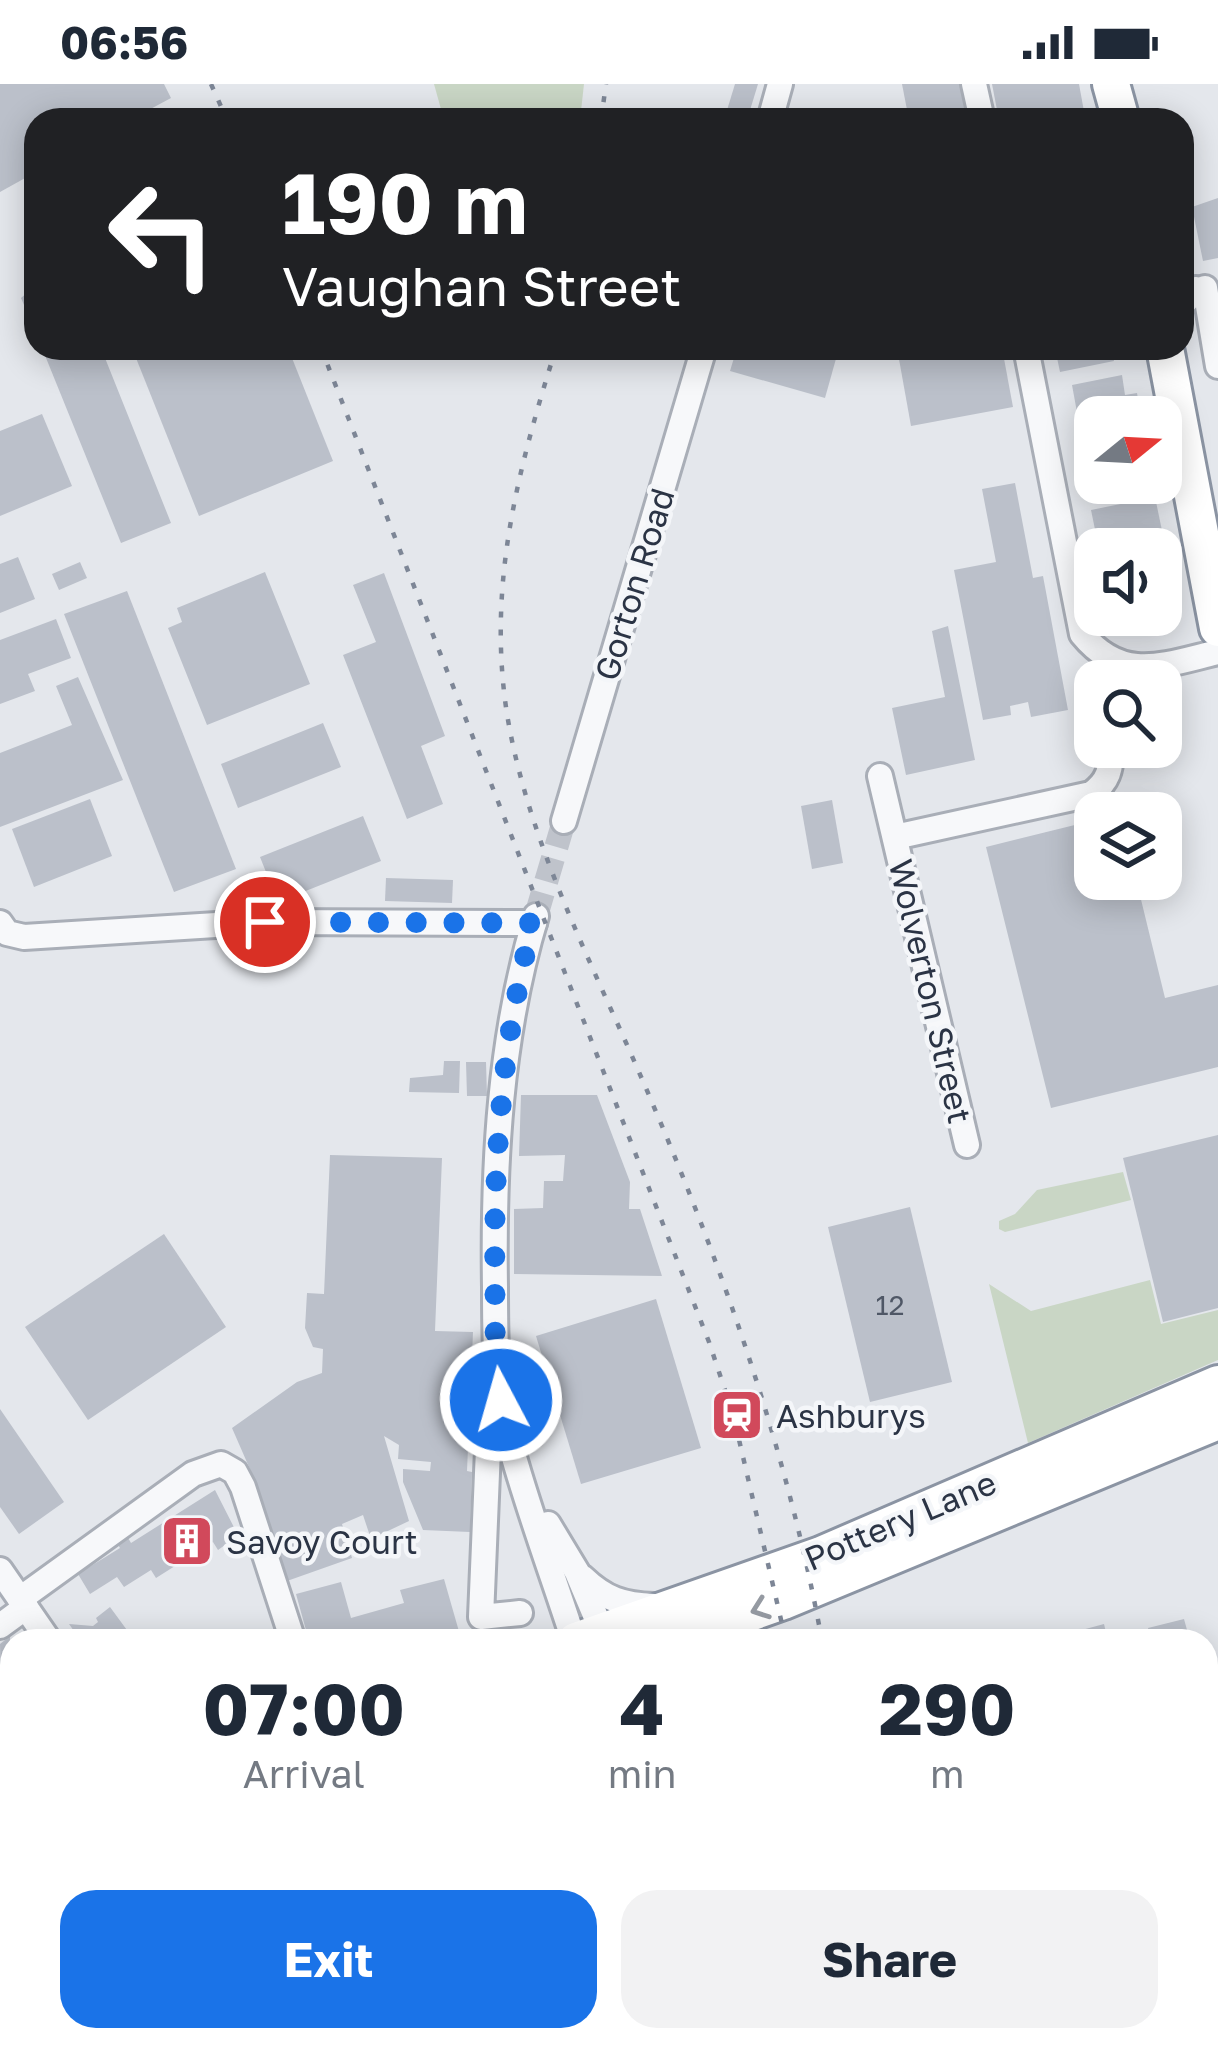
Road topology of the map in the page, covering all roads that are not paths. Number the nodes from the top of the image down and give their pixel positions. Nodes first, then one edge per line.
1 (1197, 291) edge
2 (700, 360) edge
3 (1028, 360) edge
4 (1167, 360) edge
5 (1218, 366) edge
6 (1218, 628) edge
7 (1218, 652) edge
8 (1099, 660) edge
9 (1175, 660) edge
10 (1110, 768) edge
11 (880, 776) dead end
12 (564, 821) tunnel mouth
13 (895, 837) junction
14 (0, 923) edge
15 (967, 1145) dead end
16 (1218, 1384) edge
17 (1218, 1400) edge
18 (1218, 1421) edge
19 (507, 1433) junction
20 (521, 1474) junction
21 (487, 1483) junction
22 (974, 1490) junction
23 (0, 1570) edge
24 (577, 1572) junction
25 (23, 1603) junction
26 (520, 1612) dead end
27 (674, 1624) edge
28 (0, 1626) edge
29 (41, 1629) edge
30 (288, 1629) edge
31 (586, 1629) edge
32 (588, 1629) edge

1 - 5 street
2 - 12 street, Gorton Road
3 - 8 street
4 - 6 highway
7 - 9 street
10 - 13 street, Wolverton Street
11 - 13 street, Wolverton Street
13 - 15 street, Wolverton Street
14 - 19 street
16 - 22 highway, Pottery Lane
17 - 22 highway
18 -> 27 highway, Pottery Lane
19 - 20 street
19 - 21 street
20 - 21 street
20 - 24 street
20 - 31 street
21 - 26 street
22 - 27 highway, Pottery Lane
23 - 25 street
24 - 27 street
24 - 32 street
25 - 28 street
25 - 29 street
25 - 30 street

